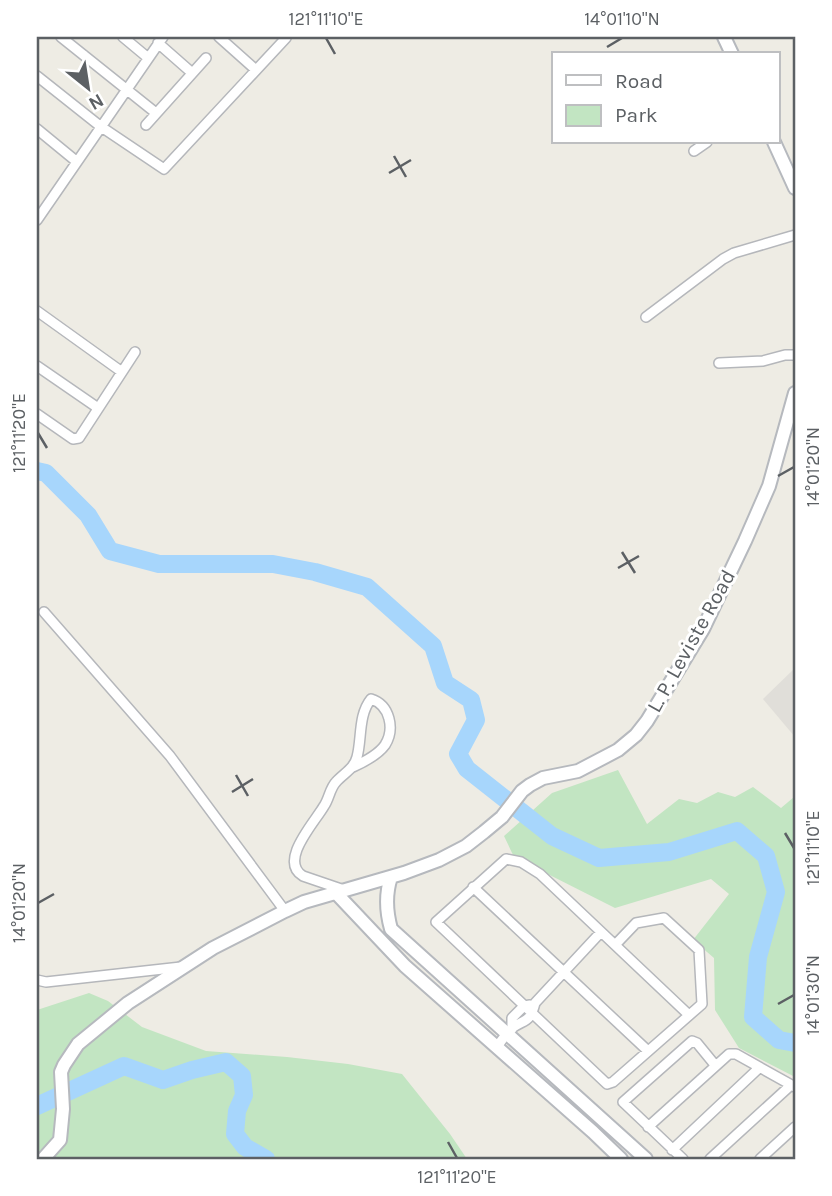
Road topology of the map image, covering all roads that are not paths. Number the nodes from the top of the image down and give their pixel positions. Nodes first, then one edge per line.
1 (61, 37) edge
2 (123, 37) edge
3 (219, 37) edge
4 (286, 38) edge
5 (160, 40) edge
6 (147, 57) junction
7 (206, 58) dead end
8 (256, 70) junction
9 (191, 72) junction
10 (37, 76) edge
11 (125, 89) junction
12 (156, 113) junction
13 (146, 125) dead end
14 (100, 126) junction
15 (37, 129) edge
16 (704, 144) edge
17 (775, 144) edge
18 (694, 151) dead end
19 (76, 162) junction
20 (794, 183) edge
21 (37, 220) edge
22 (795, 235) edge
23 (37, 311) edge
24 (646, 317) dead end
25 (135, 352) dead end
26 (795, 355) edge
27 (719, 363) dead end
28 (37, 366) edge
29 (122, 372) junction
30 (795, 393) edge
31 (99, 408) junction
32 (37, 414) edge
33 (44, 612) dead end
34 (353, 767) junction
35 (391, 877) junction
36 (473, 887) junction
37 (340, 892) junction
38 (285, 911) junction
39 (391, 929) junction
40 (601, 932) junction
41 (378, 940) junction
42 (614, 945) junction
43 (183, 967) junction
44 (564, 972) junction
45 (37, 980) edge
46 (524, 1006) junction
47 (534, 1008) junction
48 (689, 1015) junction
49 (510, 1031) junction
50 (497, 1046) junction
51 (648, 1051) junction
52 (715, 1065) junction
53 (760, 1068) junction
54 (793, 1086) edge
55 (648, 1127) junction
56 (795, 1128) edge
57 (672, 1150) junction
58 (43, 1159) edge
59 (621, 1159) edge
60 (646, 1159) edge
61 (683, 1159) edge
62 (710, 1159) edge
63 (760, 1159) edge

1 - 11 street
2 - 6 street
3 - 8 street
4 - 8 street
5 - 6 street
5 - 9 street
6 - 11 street
7 - 9 street
8 - 14 street
9 - 12 street
10 - 14 street
11 - 12 street
11 - 14 street
12 - 13 street
14 - 19 street
15 - 19 street
16 - 18 street
17 - 20 main road
19 - 21 street
22 - 24 street
23 - 29 street
25 - 29 street
26 - 27 street
28 - 31 street
29 - 31 street
30 - 35 main road, L. P. Leviste Road
31 - 32 street
33 - 38 street
34 - 34 street
34 - 37 street
35 - 37 main road, L. P. Leviste Road
35 - 39 main road
36 - 40 street
36 - 44 street
36 - 46 street
37 - 38 main road, L. P. Leviste Road
37 - 41 main road
38 - 43 main road, L. P. Leviste Road
39 - 41 main road
39 - 49 main road
40 - 42 street
40 - 44 street
41 - 50 main road
42 - 48 street
42 - 48 street
43 - 45 street
43 - 58 main road, L. P. Leviste Road
44 - 47 street
44 - 51 street
46 - 47 street
46 - 49 street
47 - 49 street
47 - 51 street
48 - 51 street
49 - 50 street
49 - 60 main road
50 - 59 main road
52 - 53 street
52 - 55 street
52 - 55 street
53 - 54 street
53 - 57 street
54 - 62 street
55 - 57 street
56 - 63 street
57 - 61 street

